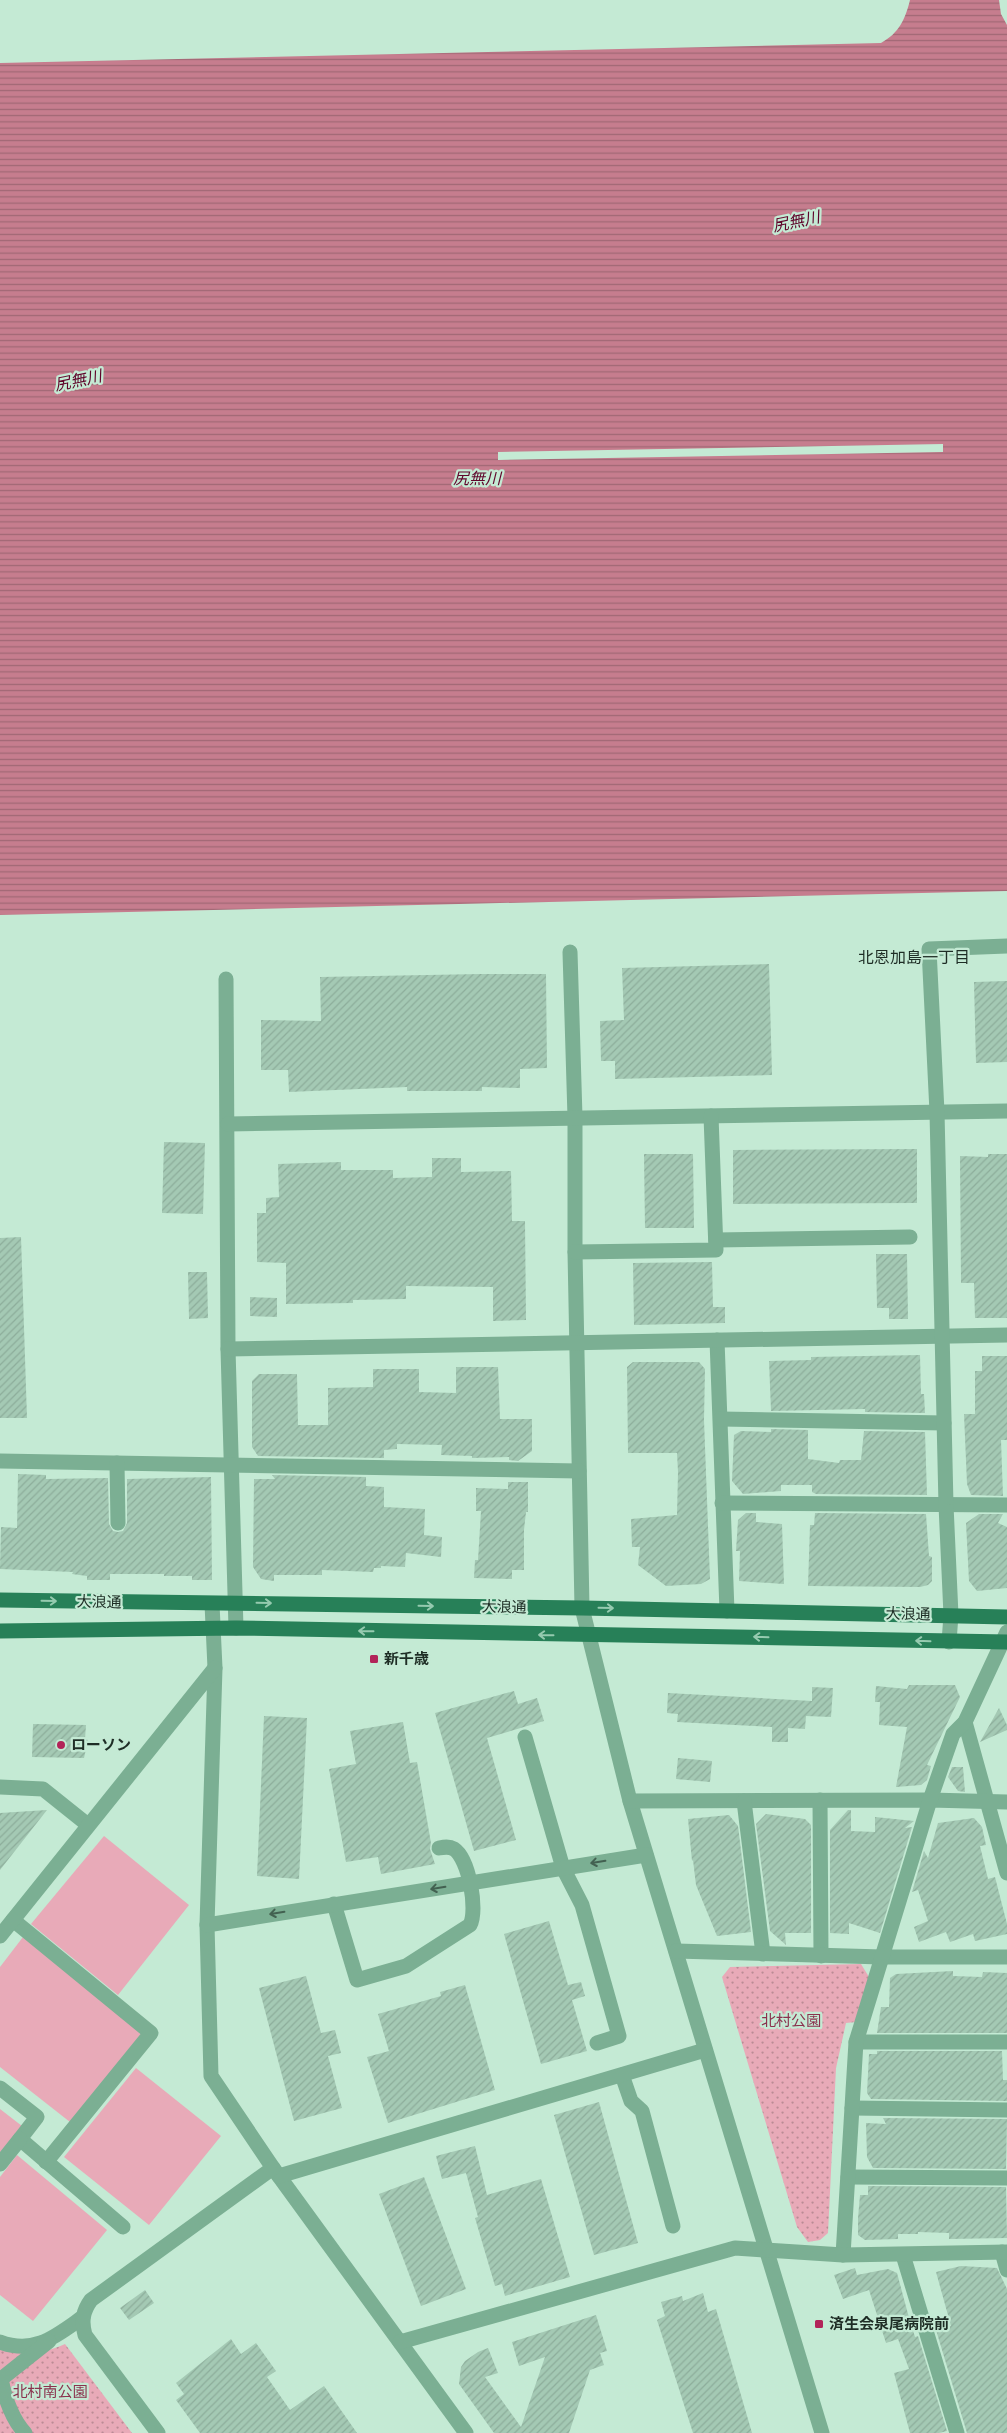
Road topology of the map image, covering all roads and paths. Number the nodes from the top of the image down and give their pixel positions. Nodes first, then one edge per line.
1 (1007, 946) edge
2 (570, 952) dead end
3 (226, 980) dead end
4 (1007, 1110) edge
5 (937, 1112) junction
6 (711, 1116) junction
7 (575, 1117) junction
8 (228, 1124) junction
9 (910, 1237) dead end
10 (716, 1240) junction
11 (576, 1252) junction
12 (1007, 1335) edge
13 (941, 1336) junction
14 (718, 1340) junction
15 (578, 1343) junction
16 (228, 1349) junction
17 (721, 1419) junction
18 (944, 1423) junction
19 (0, 1461) edge
20 (118, 1463) junction
21 (231, 1465) junction
22 (579, 1471) junction
23 (722, 1503) junction
24 (946, 1505) junction
25 (1007, 1505) edge
26 (118, 1523) dead end
27 (0, 1600) edge
28 (234, 1603) junction
29 (212, 1604) junction
30 (582, 1608) junction
31 (727, 1611) junction
32 (951, 1615) junction
33 (1007, 1617) edge
34 (213, 1628) junction
35 (236, 1628) junction
36 (0, 1632) edge
37 (589, 1636) junction
38 (1005, 1638) edge
39 (949, 1642) junction
40 (215, 1668) junction
41 (965, 1722) junction
42 (525, 1737) dead end
43 (0, 1787) edge
44 (820, 1800) junction
45 (930, 1800) junction
46 (630, 1801) junction
47 (744, 1801) junction
48 (987, 1802) junction
49 (1007, 1802) edge
50 (88, 1825) junction
51 (439, 1848) dead end
52 (646, 1855) junction
53 (563, 1868) junction
54 (1007, 1873) edge
55 (469, 1883) junction
56 (334, 1904) junction
57 (13, 1920) junction
58 (207, 1925) junction
59 (0, 1936) edge
60 (676, 1951) junction
61 (763, 1954) junction
62 (820, 1956) junction
63 (882, 1957) junction
64 (1007, 1957) edge
65 (856, 2042) junction
66 (1007, 2042) edge
67 (597, 2043) dead end
68 (706, 2050) junction
69 (622, 2075) junction
70 (0, 2088) edge
71 (852, 2108) junction
72 (1007, 2110) edge
73 (20, 2139) junction
74 (46, 2162) junction
75 (0, 2164) edge
76 (276, 2172) junction
77 (848, 2177) junction
78 (1007, 2178) edge
79 (673, 2226) dead end
80 (123, 2227) dead end
81 (765, 2251) junction
82 (1004, 2252) edge
83 (843, 2255) junction
84 (903, 2255) junction
85 (1007, 2270) edge
86 (83, 2317) junction
87 (49, 2341) junction
88 (0, 2342) edge
89 (400, 2342) junction
90 (0, 2378) edge
91 (25, 2433) edge
92 (158, 2433) edge
93 (466, 2433) edge
94 (822, 2433) edge
95 (957, 2433) edge

1 - 5 street
2 - 7 street
3 - 8 street
4 - 5 street
5 - 6 street
5 - 13 street
6 - 7 street
6 - 10 street
7 - 8 street
7 - 11 street
8 - 16 street
9 - 10 street
10 - 11 street
11 - 15 street
12 - 13 street
13 - 14 street
13 - 18 street
14 - 15 street
14 - 17 street
15 - 16 street
15 - 22 street
16 - 21 street
17 - 18 street
17 - 23 street
18 - 24 street
19 - 20 street
20 - 21 street
20 - 26 street
21 - 22 street
21 - 28 street
22 - 30 street
23 - 24 street
23 - 31 street
24 - 25 street
24 - 32 street
27 -> 29 main road, 大浪通
28 - 29 main road, 大浪通
28 -> 30 main road, 大浪通
28 - 35 street
29 - 34 street
30 -> 31 main road, 大浪通
30 - 37 street
31 - 32 main road, 大浪通
32 - 33 main road, 大浪通
32 - 39 street
34 - 35 main road, 大浪通
34 - 36 main road, 大浪通
34 - 40 street
37 -> 35 main road, 大浪通
39 -> 37 main road, 大浪通
37 - 46 street
38 - 39 main road, 大浪通
38 - 41 street
40 - 50 street
40 - 58 street
41 - 45 street
41 - 48 street
42 - 53 street
43 - 50 street
44 - 45 street
44 - 47 street
44 - 62 street
45 - 48 street
45 - 63 street
46 - 47 street
46 - 52 street
47 - 61 street
48 - 49 street
48 - 54 street
50 - 57 street
51 - 55 street
52 -> 53 street
52 - 60 street
53 - 55 street
53 - 67 street
55 -> 56 street
55 - 56 street
56 -> 58 street
57 - 59 street
57 - 74 street
58 - 76 street
60 - 61 street
60 - 68 street
61 - 62 street
62 - 63 street
63 - 64 street
63 - 65 street
65 - 66 street
65 - 71 street
68 - 69 street
68 - 81 street
69 - 76 street
69 - 79 street
70 - 73 street
71 - 72 street
71 - 77 street
73 - 74 street
73 - 75 street
74 - 80 street
76 - 86 street
76 - 89 street
77 - 78 street
77 - 83 street
81 - 83 street
81 - 89 street
81 - 94 street
82 - 84 street
82 - 85 street
83 - 84 street
84 - 95 street
86 - 87 street
86 - 92 street
87 - 88 street
87 - 90 street
89 - 93 street
90 - 91 street

